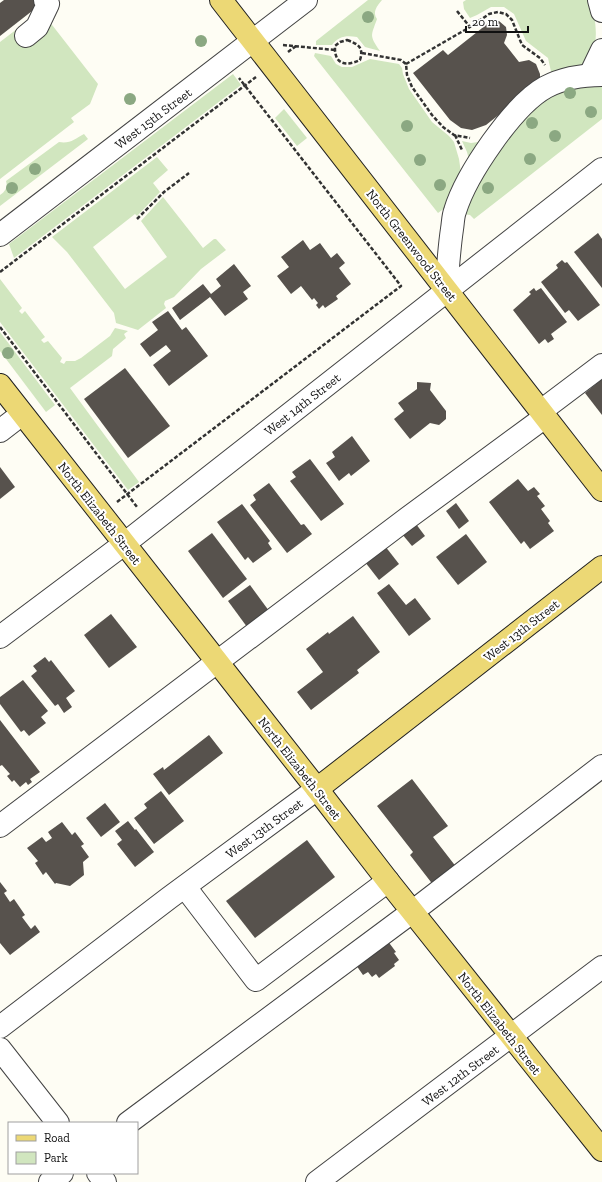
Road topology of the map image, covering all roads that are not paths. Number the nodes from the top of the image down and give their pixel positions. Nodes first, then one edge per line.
1 (45, 0) edge
2 (221, 0) edge
3 (306, 0) edge
4 (599, 0) edge
5 (602, 11) edge
6 (26, 36) dead end
7 (253, 41) junction
8 (602, 50) edge
9 (596, 75) edge
10 (602, 168) edge
11 (0, 235) edge
12 (446, 290) junction
13 (602, 365) edge
14 (0, 385) edge
15 (22, 414) junction
16 (543, 414) junction
17 (0, 430) edge
18 (602, 490) edge
19 (124, 544) junction
20 (602, 568) edge
21 (0, 636) edge
22 (218, 662) junction
23 (602, 766) edge
24 (317, 789) junction
25 (0, 826) edge
26 (388, 881) junction
27 (185, 887) junction
28 (412, 912) junction
29 (602, 967) edge
30 (0, 1027) edge
31 (511, 1036) junction
32 (0, 1049) edge
33 (57, 1122) edge
34 (129, 1122) edge
35 (602, 1150) edge
36 (61, 1174) edge
37 (99, 1174) edge
38 (50, 1182) edge
39 (105, 1182) edge
40 (317, 1182) edge

1 - 6 street
2 - 7 main road, North Greenwood Street
3 - 7 street, West 15th Street
4 - 5 street
7 - 11 street, West 15th Street
7 - 12 main road, North Greenwood Street
8 - 9 street
9 - 12 street
10 - 12 street, West 14th Street
12 - 16 main road, North Greenwood Street
12 - 19 street, West 14th Street
13 - 16 street
14 - 15 main road, North Elizabeth Street
15 - 17 street
15 - 19 main road, North Elizabeth Street
16 - 18 main road, North Greenwood Street
16 - 22 street
19 - 21 street, West 14th Street
19 - 22 main road, North Elizabeth Street
20 - 24 main road, West 13th Street
22 - 24 main road, North Elizabeth Street
22 - 25 street
23 - 28 street
24 - 26 main road, North Elizabeth Street
24 - 27 street, West 13th Street
26 - 27 street
26 - 28 main road, North Elizabeth Street
27 - 30 street, West 13th Street
28 - 31 main road, North Elizabeth Street
28 - 34 street
29 - 31 street, West 12th Street
31 - 35 main road, North Elizabeth Street
31 - 40 street, West 12th Street
32 - 33 street
36 - 38 street
37 - 39 street

